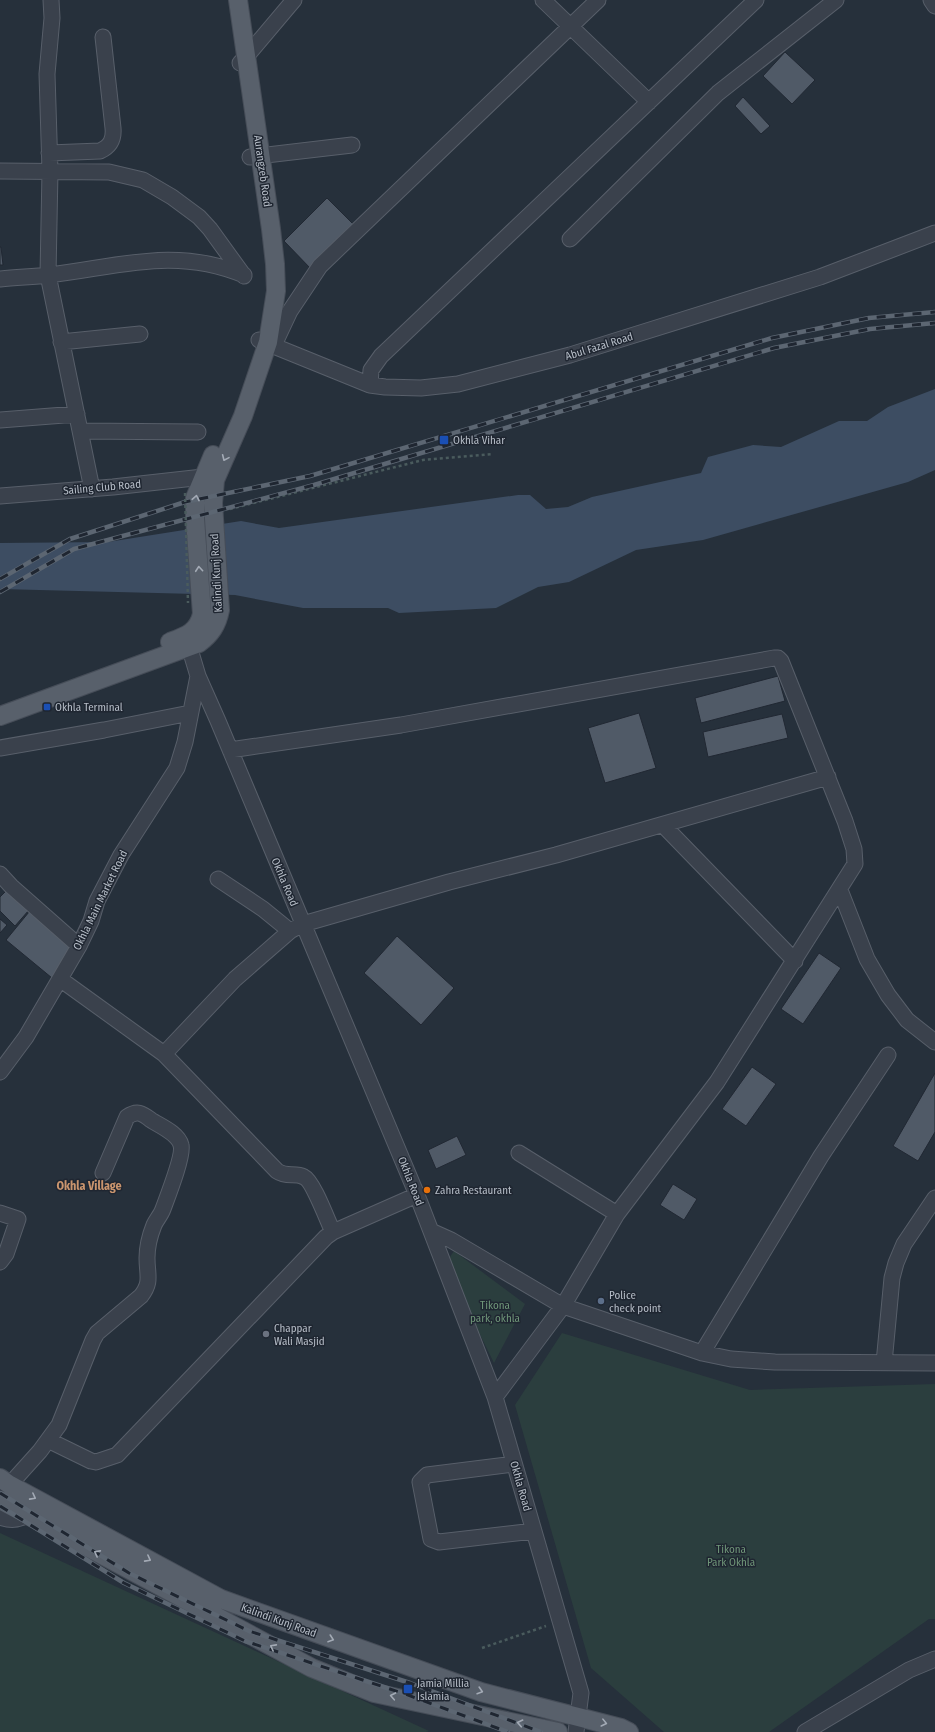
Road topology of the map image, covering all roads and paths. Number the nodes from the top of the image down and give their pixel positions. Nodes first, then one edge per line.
1 (51, 0) edge
2 (229, 0) edge
3 (238, 0) edge
4 (294, 0) edge
5 (543, 0) edge
6 (598, 0) edge
7 (756, 0) edge
8 (836, 0) edge
9 (931, 0) edge
10 (935, 6) edge
11 (571, 26) junction
12 (103, 36) dead end
13 (242, 61) junction
14 (649, 102) junction
15 (352, 145) dead end
16 (49, 153) junction
17 (255, 156) junction
18 (0, 171) edge
19 (50, 171) junction
20 (935, 233) edge
21 (570, 239) dead end
22 (48, 275) junction
23 (0, 279) edge
24 (140, 334) dead end
25 (61, 342) junction
26 (267, 343) junction
27 (370, 385) junction
28 (77, 414) junction
29 (236, 415) junction
30 (0, 420) edge
31 (81, 431) junction
32 (198, 432) dead end
33 (493, 454) dead end
34 (203, 477) junction
35 (92, 489) junction
36 (186, 493) dead end
37 (0, 496) edge
38 (214, 517) junction
39 (195, 606) junction
40 (189, 646) junction
41 (198, 676) junction
42 (0, 705) edge
43 (190, 713) junction
44 (0, 716) edge
45 (0, 748) edge
46 (230, 750) junction
47 (828, 777) junction
48 (663, 825) junction
49 (0, 874) edge
50 (218, 879) dead end
51 (840, 890) junction
52 (296, 928) junction
53 (79, 946) junction
54 (795, 961) junction
55 (60, 979) junction
56 (935, 1042) edge
57 (164, 1054) junction
58 (888, 1054) dead end
59 (0, 1072) edge
60 (519, 1153) dead end
61 (103, 1173) dead end
62 (417, 1195) junction
63 (935, 1198) edge
64 (0, 1213) edge
65 (617, 1214) junction
66 (935, 1216) edge
67 (919, 1222) junction
68 (431, 1231) junction
69 (333, 1232) junction
70 (0, 1262) edge
71 (563, 1306) junction
72 (702, 1353) junction
73 (884, 1363) junction
74 (935, 1363) edge
75 (495, 1397) junction
76 (48, 1440) junction
77 (514, 1464) junction
78 (3, 1486) edge
79 (0, 1500) edge
80 (28, 1515) junction
81 (0, 1517) edge
82 (534, 1531) junction
83 (560, 1622) junction
84 (482, 1648) dead end
85 (935, 1658) edge
86 (577, 1724) edge
87 (558, 1732) edge
88 (629, 1732) edge
89 (805, 1732) edge

1 - 16 street
2 - 13 main road, Aurangzeb Road
3 - 13 main road, Aurangzeb Road
4 - 13 street
5 - 11 street
6 - 11 street
7 - 14 street
8 - 21 street
9 - 10 street
11 - 14 street
11 - 26 street
12 - 16 street
13 - 17 main road, Aurangzeb Road
14 - 27 street
15 - 17 street
16 - 19 street
17 - 26 main road, Aurangzeb Road
18 - 19 street
19 - 22 street
19 - 22 street
20 - 27 street, Abul Fazal Road
22 - 23 street
22 - 25 street
24 - 25 street
25 - 28 street
26 - 27 street, Abul Fazal Road
26 - 29 main road, Kalindi Kunj Road
28 - 30 street
28 - 31 street
29 - 34 main road, Kalindi Kunj Road
29 -> 38 main road, Kalindi Kunj Road
31 - 32 street
31 - 35 street
33 - 38 path
34 - 35 street, Sailing Club Road
39 -> 34 main road, Kalindi Kunj Road
35 - 37 street, Sailing Club Road
36 - 39 path, bridge
38 - 40 main road, Kalindi Kunj Road
39 - 42 main road, Kalindi Kunj Road
40 - 41 street, Okhla Road
40 - 44 main road, Kalindi Kunj Road
41 - 43 street, Okhla Main Market Road
41 - 46 street, Okhla Road
43 - 45 street
43 - 53 street, Okhla Main Market Road
46 - 47 street
46 - 52 street, Okhla Road
47 - 48 street
47 - 51 street
48 - 52 street
48 - 54 street
49 - 53 street
50 - 52 street
51 - 54 street
51 - 56 street
52 - 57 street
52 - 62 street, Okhla Road
53 - 55 street, Okhla Main Market Road
54 - 65 street
55 - 57 street
55 - 59 street, Okhla Main Market Road
57 - 69 street
58 - 72 street
60 - 65 street
61 - 76 street
62 - 68 street, Okhla Road
62 - 69 street
63 - 67 street
64 - 70 street
65 - 71 street
66 - 67 street
67 - 73 street
68 - 71 street
68 - 75 street, Okhla Road
69 - 76 street
71 - 72 street
71 - 75 street
72 - 73 street
73 - 74 street
75 - 77 street, Okhla Road
76 - 78 street
77 - 82 street, Okhla Road
77 - 82 street
78 -> 86 main road, Kalindi Kunj Road
79 - 80 main road, Kalindi Kunj Road
80 - 81 street
87 -> 80 main road, Kalindi Kunj Road
82 - 83 street, Okhla Road
83 - 84 path
83 - 86 street, Okhla Road
85 - 89 street
86 -> 88 main road, Kalindi Kunj Road

